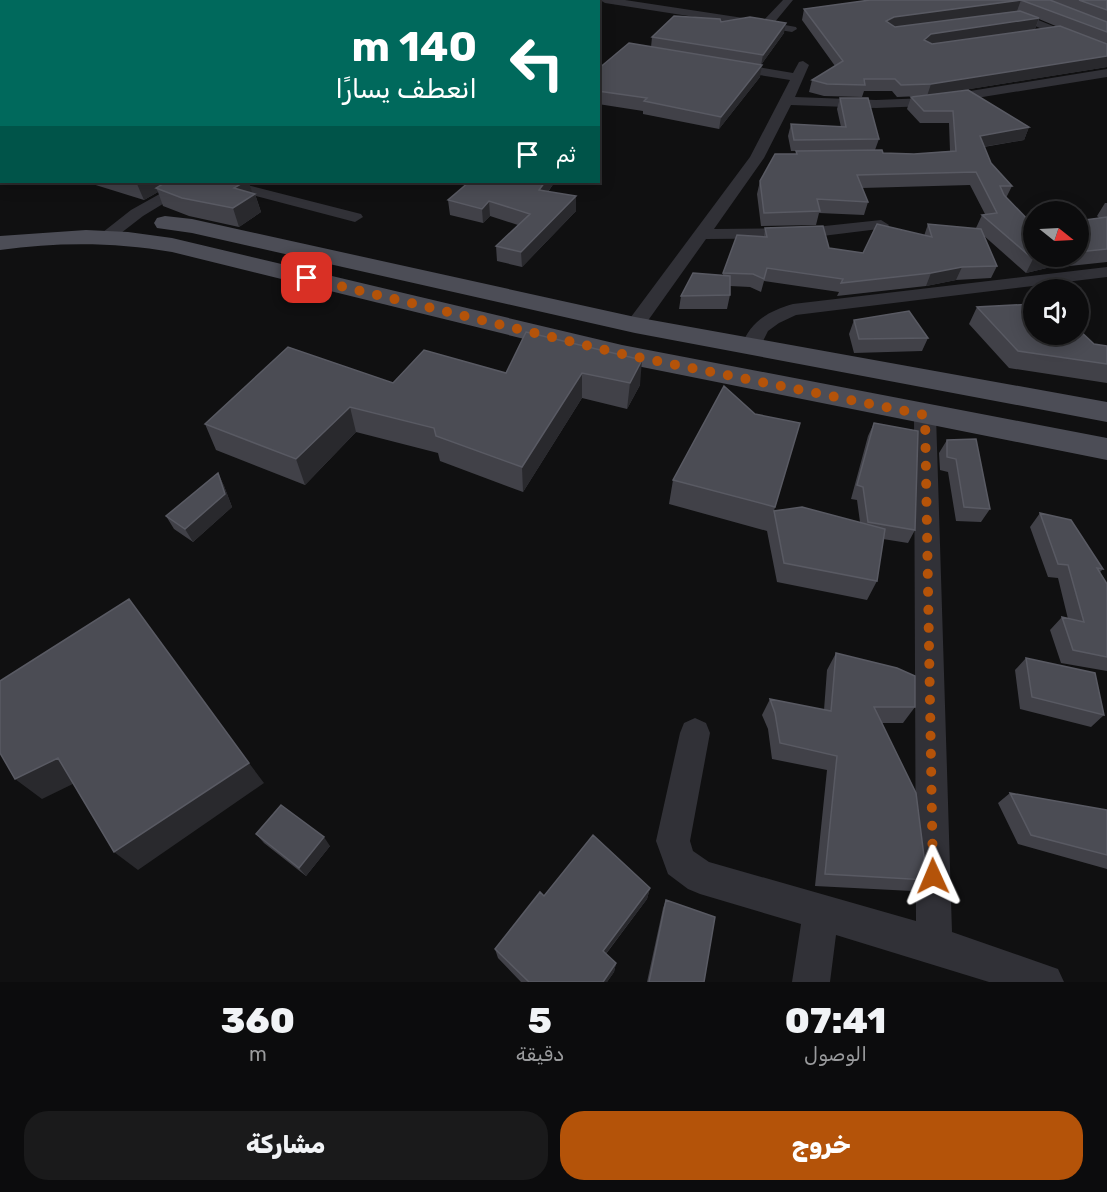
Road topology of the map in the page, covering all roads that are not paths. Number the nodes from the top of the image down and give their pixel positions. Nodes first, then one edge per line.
1 (605, 0) edge
2 (788, 0) edge
3 (994, 18) edge
4 (766, 25) junction
5 (792, 29) dead end
6 (1058, 32) junction
7 (1034, 35) edge
8 (1107, 52) edge
9 (716, 63) edge
10 (1107, 73) edge
11 (787, 101) junction
12 (756, 158) junction
13 (780, 158) edge
14 (189, 183) edge
15 (223, 183) edge
16 (355, 217) dead end
17 (881, 225) edge
18 (114, 230) junction
19 (702, 234) junction
20 (0, 243) edge
21 (1107, 272) edge
22 (635, 325) junction
23 (751, 347) junction
24 (1107, 412) edge
25 (925, 415) junction
26 (1107, 449) edge
27 (694, 733) dead end
28 (820, 913) junction
29 (934, 945) junction
30 (1030, 980) edge
31 (811, 982) edge

1 - 4 street
2 - 4 street
3 - 6 street
4 - 5 street
6 - 7 street
6 - 8 street
9 - 11 street
10 - 11 street
11 - 12 street
12 - 13 street
12 - 19 street
14 - 18 street
15 - 16 street
17 - 19 street
18 - 20 main road
18 - 22 main road
18 - 25 main road
19 - 22 street
21 - 23 street
22 - 23 main road
23 - 24 main road
25 - 26 main road
25 - 29 street
27 - 28 street
28 - 29 street
28 - 31 street
29 - 30 street

